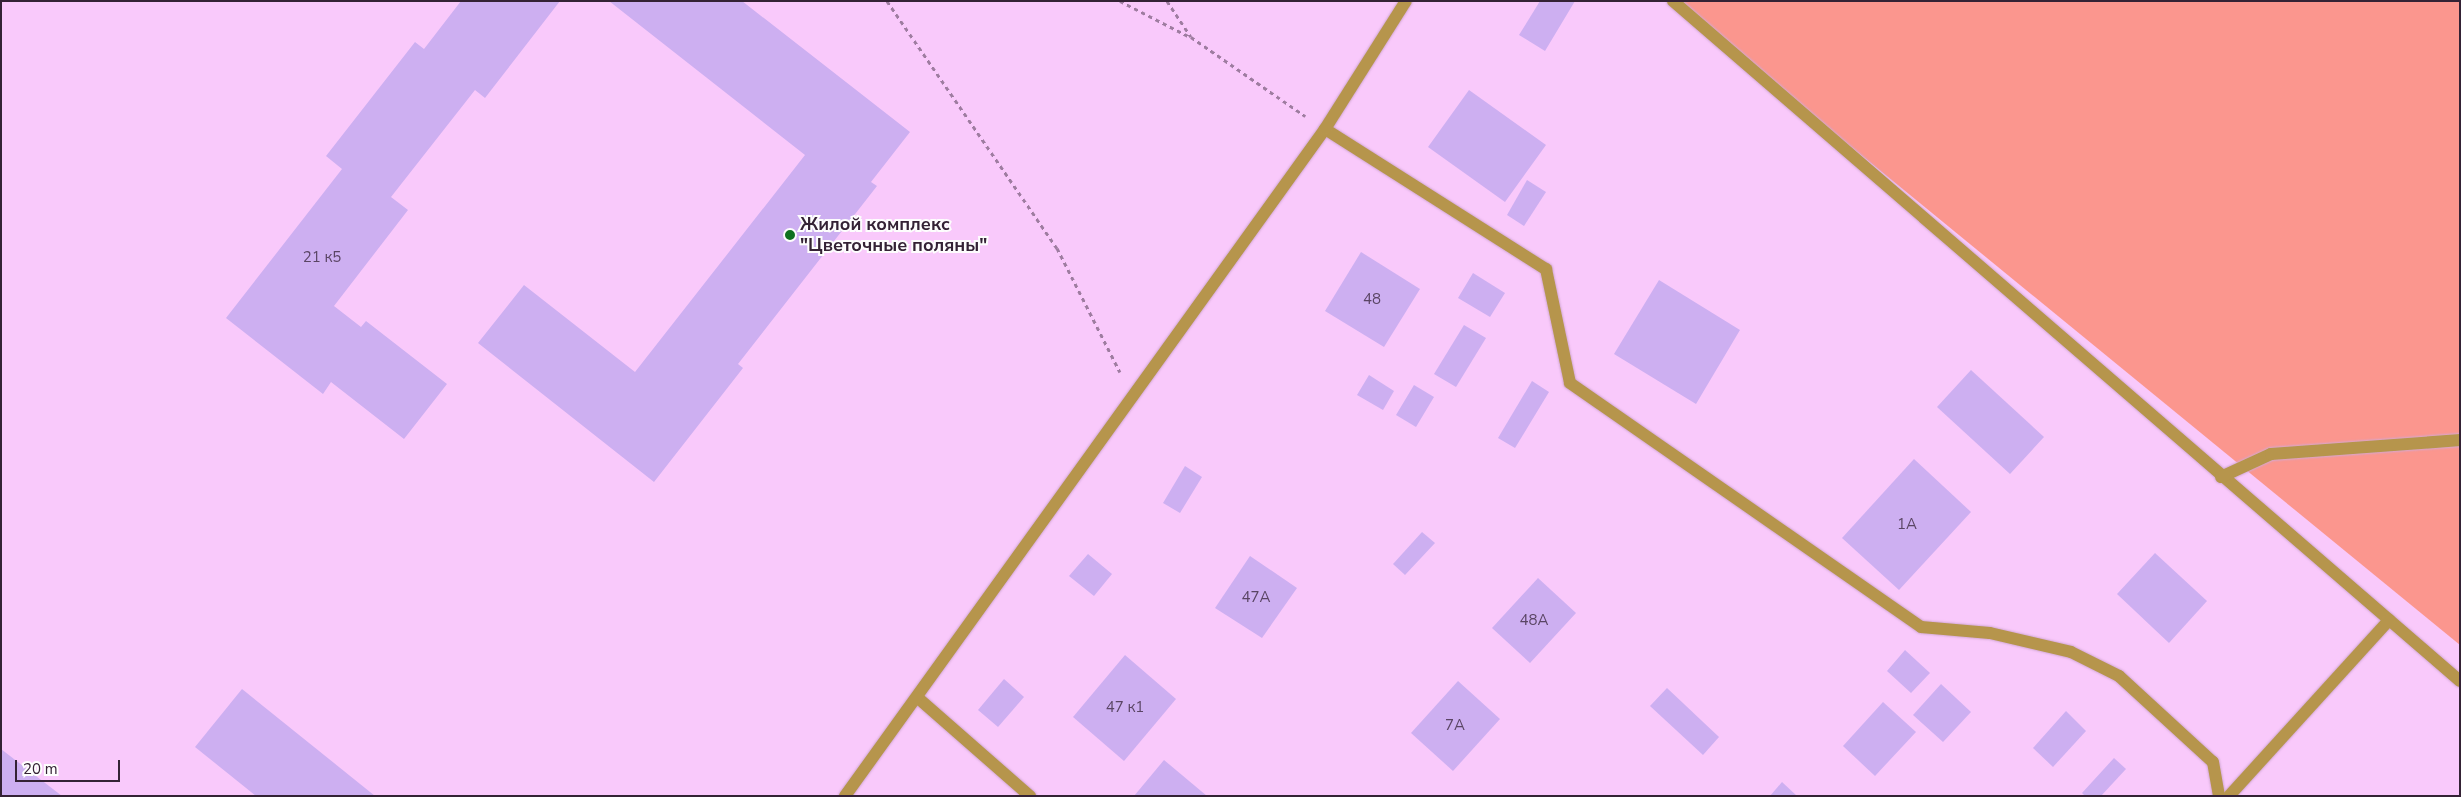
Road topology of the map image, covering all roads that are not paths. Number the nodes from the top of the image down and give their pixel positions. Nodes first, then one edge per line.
1 (1406, 1) edge
2 (1673, 1) edge
3 (1325, 129) junction
4 (2460, 440) edge
5 (2221, 477) junction
6 (2390, 620) junction
7 (2460, 681) edge
8 (918, 698) junction
9 (845, 796) edge
10 (1030, 796) edge
11 (2219, 796) edge
12 (2229, 796) edge

1 - 3 street
2 - 5 street
3 - 8 street
3 - 11 street
4 - 5 street
5 - 6 street
6 - 7 street
6 - 12 street
8 - 9 street
8 - 10 street

